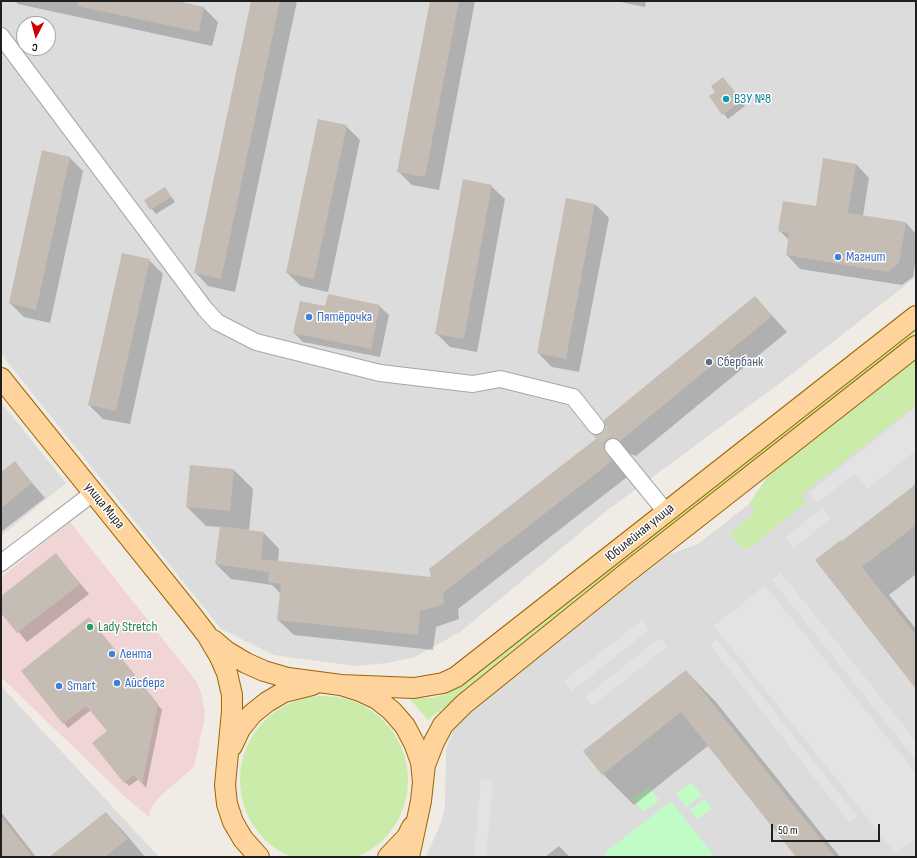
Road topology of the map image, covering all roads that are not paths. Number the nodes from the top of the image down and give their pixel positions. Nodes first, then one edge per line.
1 (1, 36) edge
2 (916, 316) edge
3 (916, 346) edge
4 (1, 378) edge
5 (596, 426) tunnel mouth
6 (613, 447) tunnel mouth
7 (94, 493) junction
8 (666, 512) junction
9 (1, 563) edge
10 (207, 634) junction
11 (331, 685) junction
12 (226, 765) junction
13 (422, 791) junction
14 (259, 857) edge
15 (388, 857) edge
16 (410, 857) edge

1 - 5 street
2 - 8 main road, Юбилейная улица
3 - 13 main road, Юбилейная улица
4 - 7 main road, улица Мира
6 - 8 street
7 - 9 street
7 - 10 main road, улица Мира
8 - 11 main road, Юбилейная улица
10 - 11 main road, улица Мира
10 - 12 main road, улица Мира
11 - 12 main road, улица Мира
11 - 13 main road, улица Мира
12 - 14 main road, улица Мира
13 - 15 main road, улица Мира
13 - 16 main road, улица Мира

